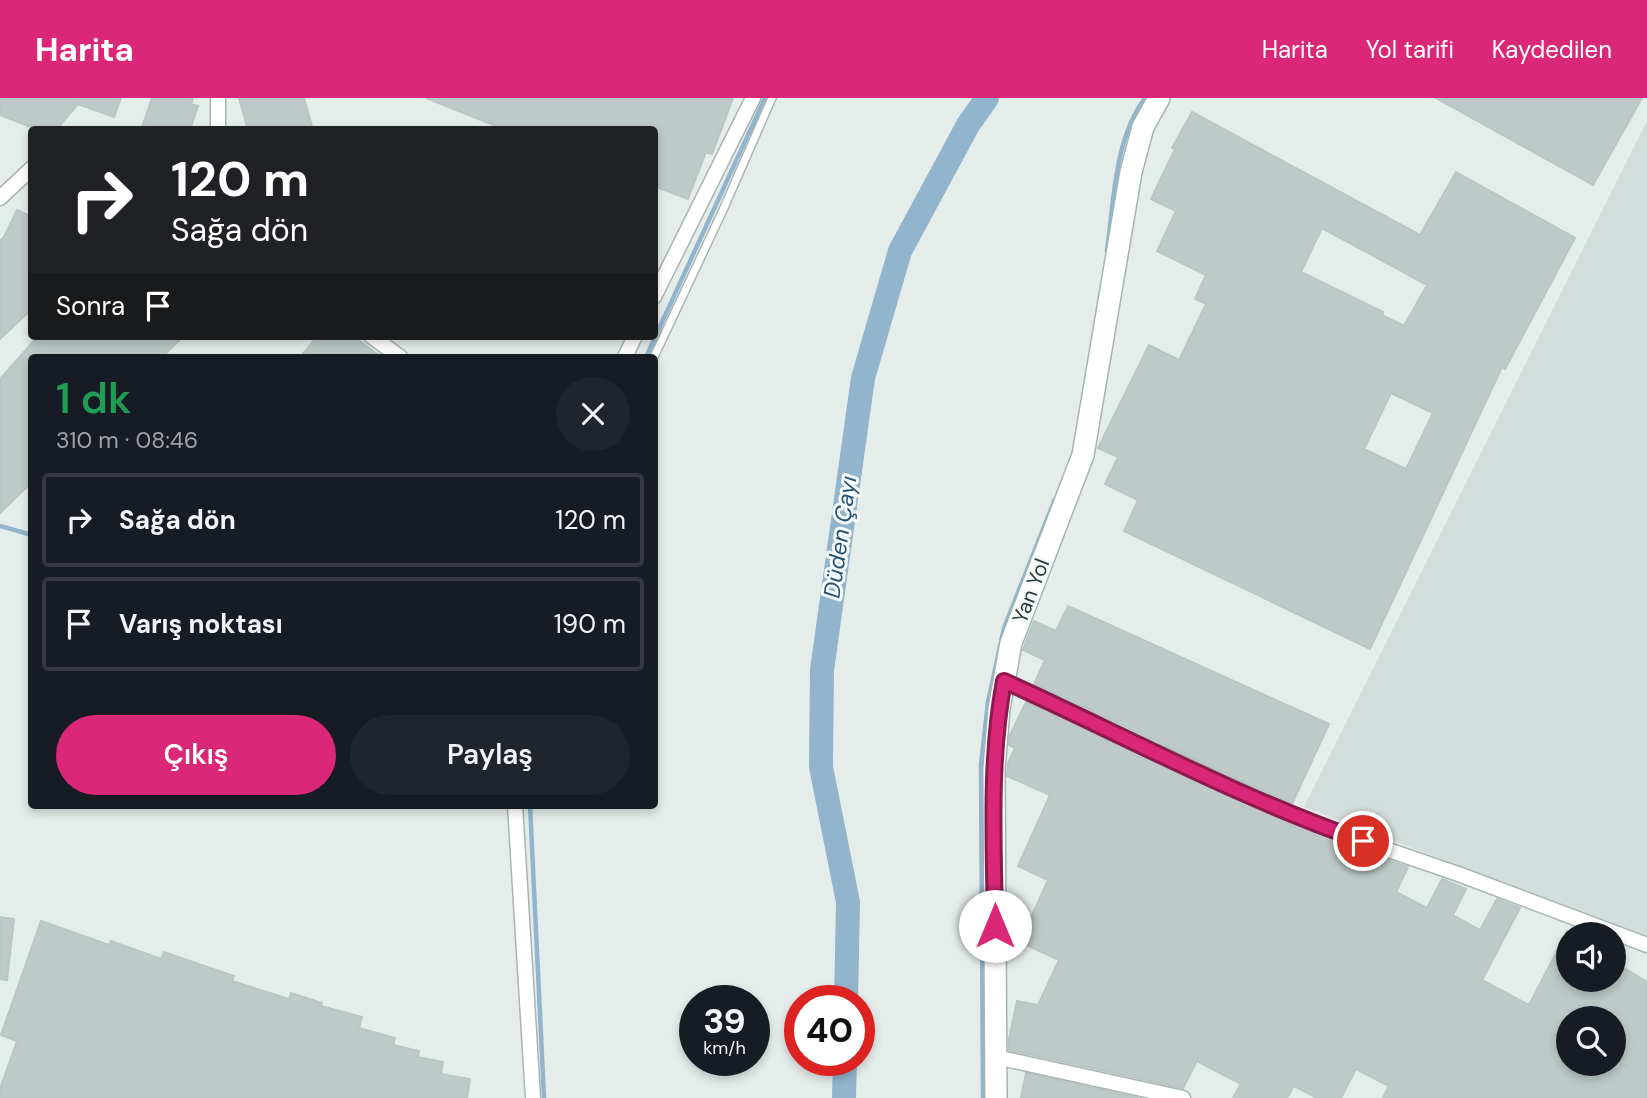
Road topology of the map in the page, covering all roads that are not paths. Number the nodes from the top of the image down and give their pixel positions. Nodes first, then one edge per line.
1 (218, 98) edge
2 (753, 98) edge
3 (772, 98) edge
4 (1159, 98) edge
5 (218, 126) edge
6 (28, 172) edge
7 (0, 198) edge
8 (658, 290) edge
9 (377, 340) edge
10 (396, 354) edge
11 (655, 354) edge
12 (1004, 681) junction
13 (515, 809) edge
14 (1647, 945) edge
15 (996, 1057) junction
16 (533, 1098) edge
17 (996, 1098) edge
18 (1183, 1098) edge

1 - 5 street
2 - 8 street
3 - 11 lane
4 - 12 street, Yan Yol
6 - 7 street
9 - 10 street
12 - 14 street
12 - 15 street, Yan Yol
13 - 16 street
15 - 17 street, Yan Yol
15 - 18 street

